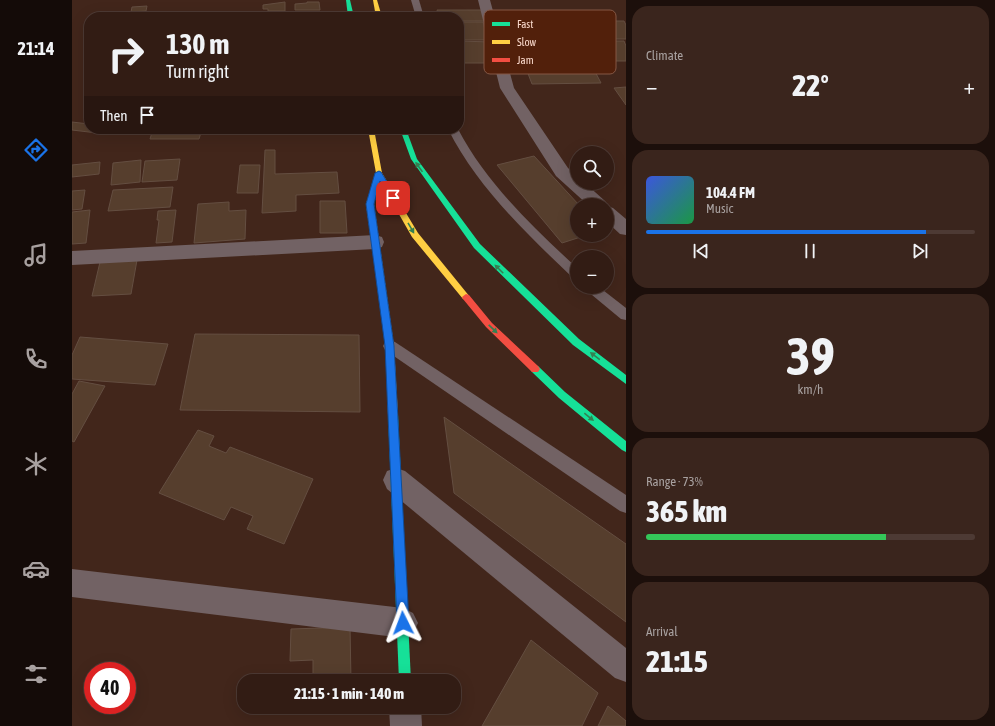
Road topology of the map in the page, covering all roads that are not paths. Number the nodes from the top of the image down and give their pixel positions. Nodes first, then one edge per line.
1 (348, 0) edge
2 (375, 0) edge
3 (415, 0) edge
4 (484, 0) edge
5 (487, 10) edge
6 (349, 12) edge
7 (378, 12) edge
8 (419, 12) edge
9 (503, 74) edge
10 (372, 134) edge
11 (405, 134) edge
12 (455, 134) edge
13 (379, 173) junction
14 (591, 198) edge
15 (614, 219) edge
16 (626, 230) edge
17 (375, 242) junction
18 (72, 258) edge
19 (570, 269) edge
20 (599, 294) edge
21 (626, 315) edge
22 (390, 346) junction
23 (626, 380) edge
24 (626, 447) edge
25 (396, 480) junction
26 (626, 505) edge
27 (72, 583) edge
28 (403, 623) junction
29 (626, 667) edge
30 (405, 674) edge
31 (405, 714) edge
32 (406, 726) edge

1 - 6 street
2 - 7 street
3 - 8 lane
4 - 5 street
9 - 14 street
10 - 13 street
23 -> 11 street
12 - 19 lane
13 - 17 street
13 -> 24 street
15 - 16 street
17 - 18 street
17 - 22 street
20 - 21 lane
22 - 25 street
22 - 26 lane
25 - 28 street
25 - 29 street
27 - 28 street
28 - 30 street
31 - 32 street

